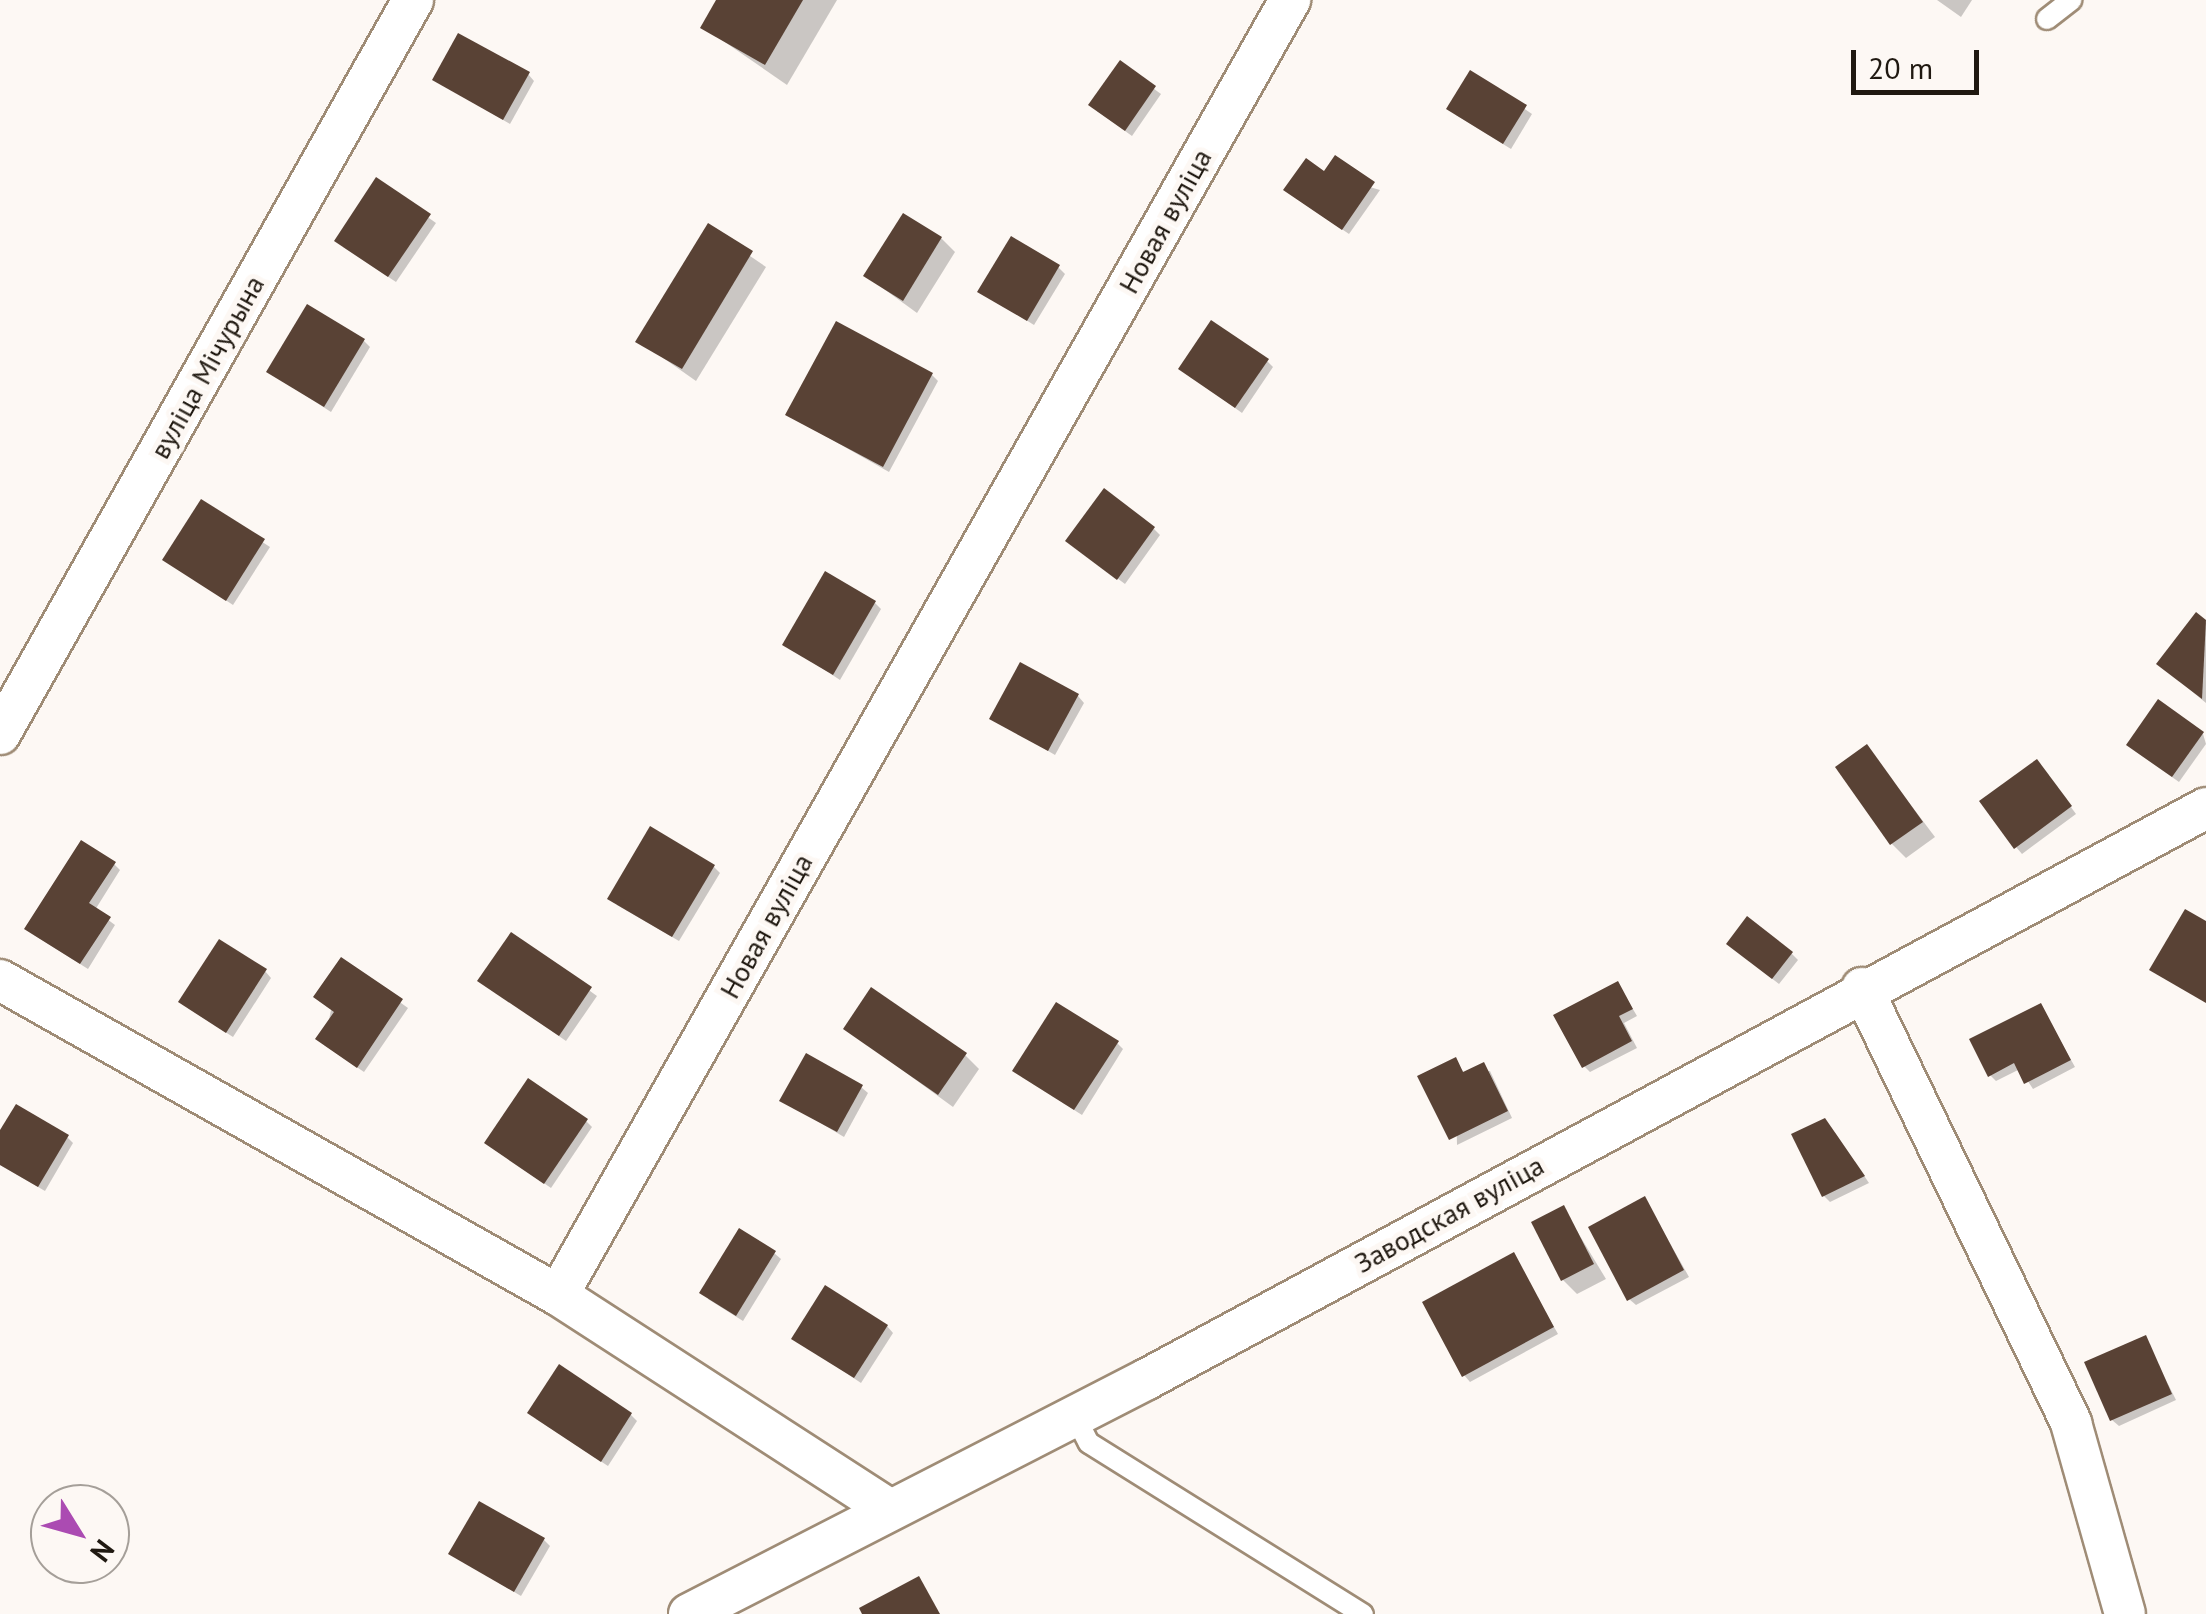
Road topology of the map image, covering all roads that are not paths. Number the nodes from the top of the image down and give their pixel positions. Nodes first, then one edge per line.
1 (414, 0) edge
2 (1290, 0) edge
3 (2071, 0) edge
4 (2047, 20) dead end
5 (0, 734) edge
6 (2206, 808) edge
7 (0, 980) edge
8 (1862, 988) junction
9 (558, 1295) junction
10 (1075, 1416) junction
11 (889, 1510) junction
12 (689, 1614) edge
13 (1363, 1614) edge
14 (2125, 1614) edge

1 - 5 street, вуліца Мічурына
2 - 9 street, Новая вуліца
3 - 4 lane
6 - 8 street, Заводская вуліца
7 - 9 street
8 - 10 street, Заводская вуліца
8 - 14 street
9 - 11 street
10 - 11 street, Заводская вуліца
10 - 13 lane
11 - 12 street, Заводская вуліца

